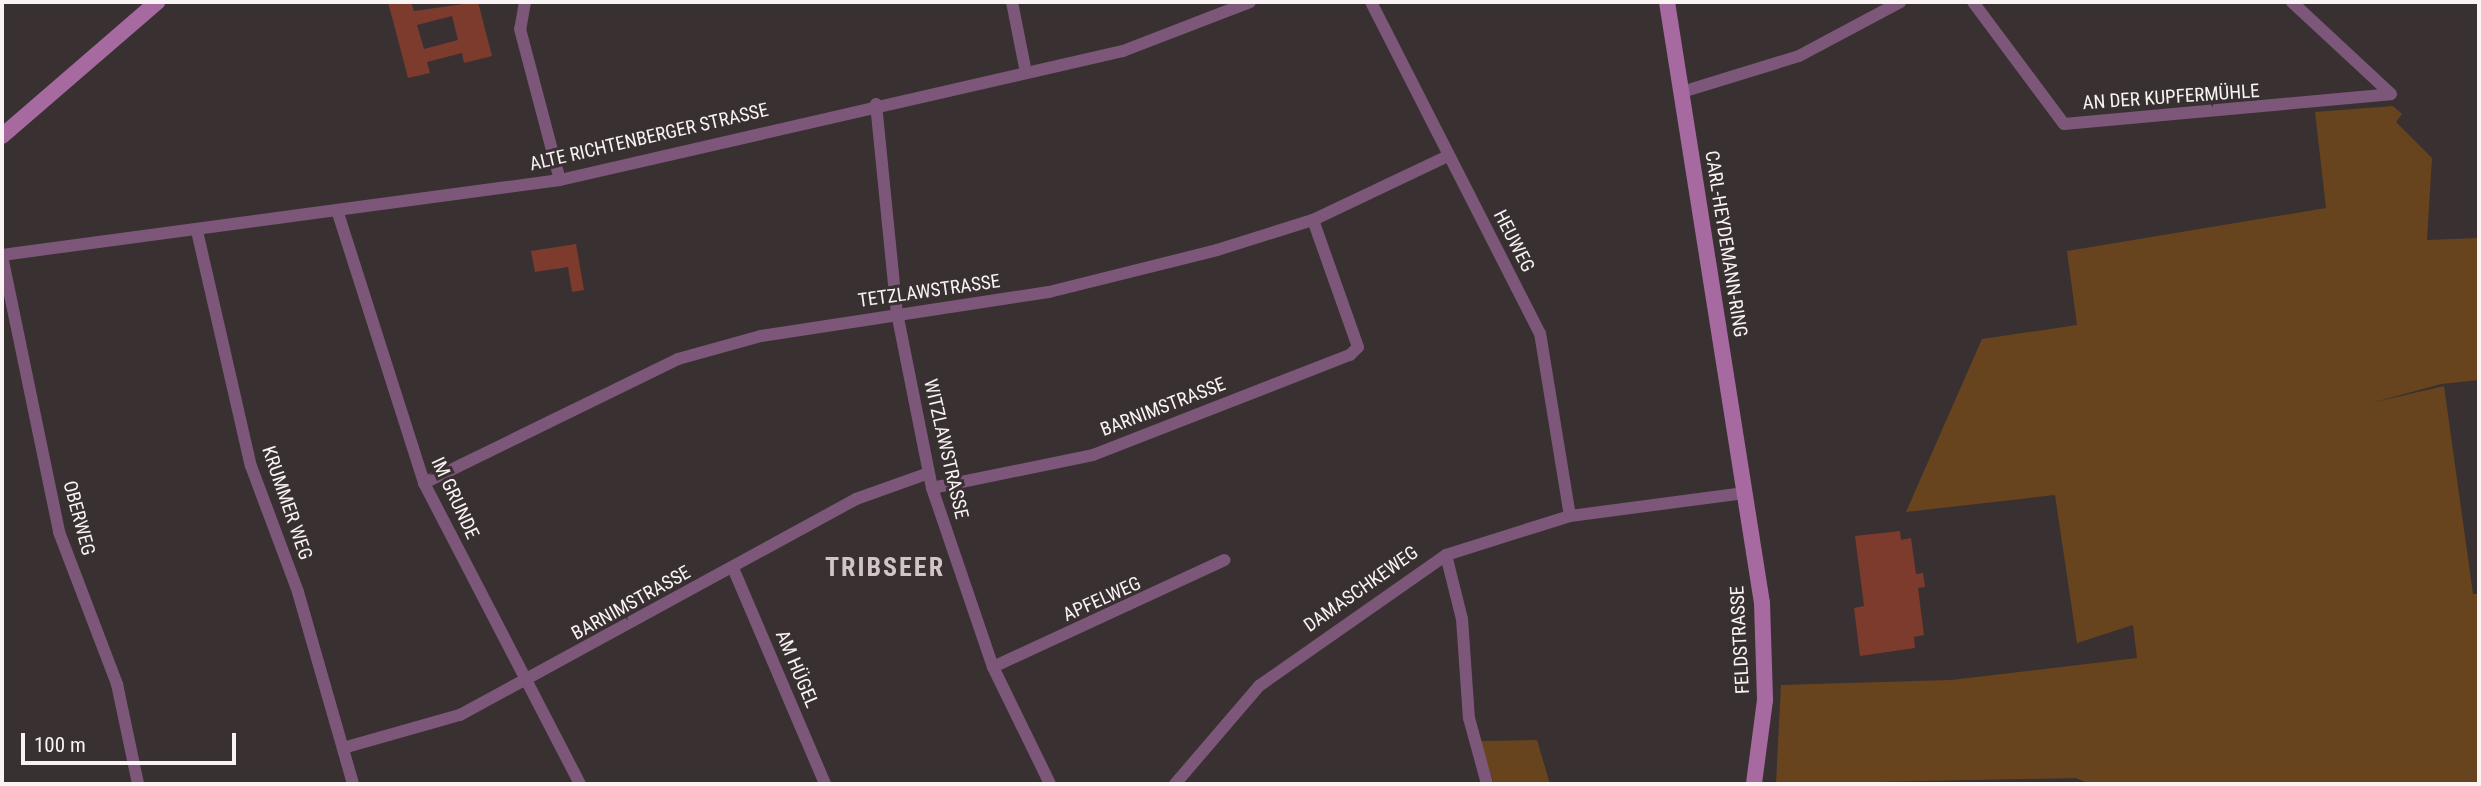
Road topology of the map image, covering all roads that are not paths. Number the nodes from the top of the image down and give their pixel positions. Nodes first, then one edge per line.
1 (157, 2) edge
2 (525, 2) edge
3 (1012, 2) edge
4 (1250, 2) edge
5 (1371, 2) edge
6 (1667, 2) edge
7 (1900, 2) edge
8 (1973, 2) edge
9 (2292, 2) edge
10 (1026, 73) junction
11 (1682, 92) junction
12 (876, 104) junction
13 (2, 136) edge
14 (1448, 156) junction
15 (560, 180) junction
16 (337, 211) junction
17 (1313, 220) junction
18 (197, 231) junction
19 (2, 255) edge
20 (897, 313) junction
21 (929, 473) junction
22 (424, 483) junction
23 (932, 488) junction
24 (1744, 493) junction
25 (1570, 516) junction
26 (1447, 555) junction
27 (1224, 560) dead end
28 (733, 568) junction
29 (993, 667) junction
30 (526, 682) junction
31 (343, 748) junction
32 (138, 784) edge
33 (353, 784) edge
34 (580, 784) edge
35 (825, 784) edge
36 (1050, 784) edge
37 (1175, 784) edge
38 (1487, 784) edge
39 (1754, 784) edge

1 - 13 main road
2 - 15 street
3 - 10 street
4 - 10 street, ALTE RICHTENBERGER STRASSE
5 - 14 street, HEUWEG
6 - 11 main road, CARL-HEYDEMANN-RING
7 - 11 street
8 - 9 street, AN DER KUPFERMÜHLE
10 - 12 street, ALTE RICHTENBERGER STRASSE
11 - 24 main road, CARL-HEYDEMANN-RING
12 - 15 street, ALTE RICHTENBERGER STRASSE
12 - 20 street, WITZLAWSTRASSE
14 - 17 street, TETZLAWSTRASSE
14 - 25 street, HEUWEG
15 - 16 street, ALTE RICHTENBERGER STRASSE
16 - 18 street, ALTE RICHTENBERGER STRASSE
16 - 22 street, IM GRUNDE
17 - 20 street, TETZLAWSTRASSE
17 - 23 street, BARNIMSTRASSE
18 - 19 street, ALTE RICHTENBERGER STRASSE
18 - 31 street, KRUMMER WEG
19 - 32 street, OBERWEG
20 - 21 street, WITZLAWSTRASSE
20 - 22 street, TETZLAWSTRASSE
21 - 23 street, WITZLAWSTRASSE
21 - 28 street, BARNIMSTRASSE
22 - 30 street, IM GRUNDE
23 - 29 street, WITZLAWSTRASSE
24 - 25 street, DAMASCHKEWEG
24 - 39 main road, FELDSTRASSE
25 - 26 street, DAMASCHKEWEG
26 - 37 street, DAMASCHKEWEG
26 - 38 street
27 - 29 street, APFELWEG
28 - 30 street, BARNIMSTRASSE
28 - 35 street, AM HÜGEL
29 - 36 street, WITZLAWSTRASSE
30 - 31 street, BARNIMSTRASSE
30 - 34 street, IM GRUNDE
31 - 33 street, KRUMMER WEG

